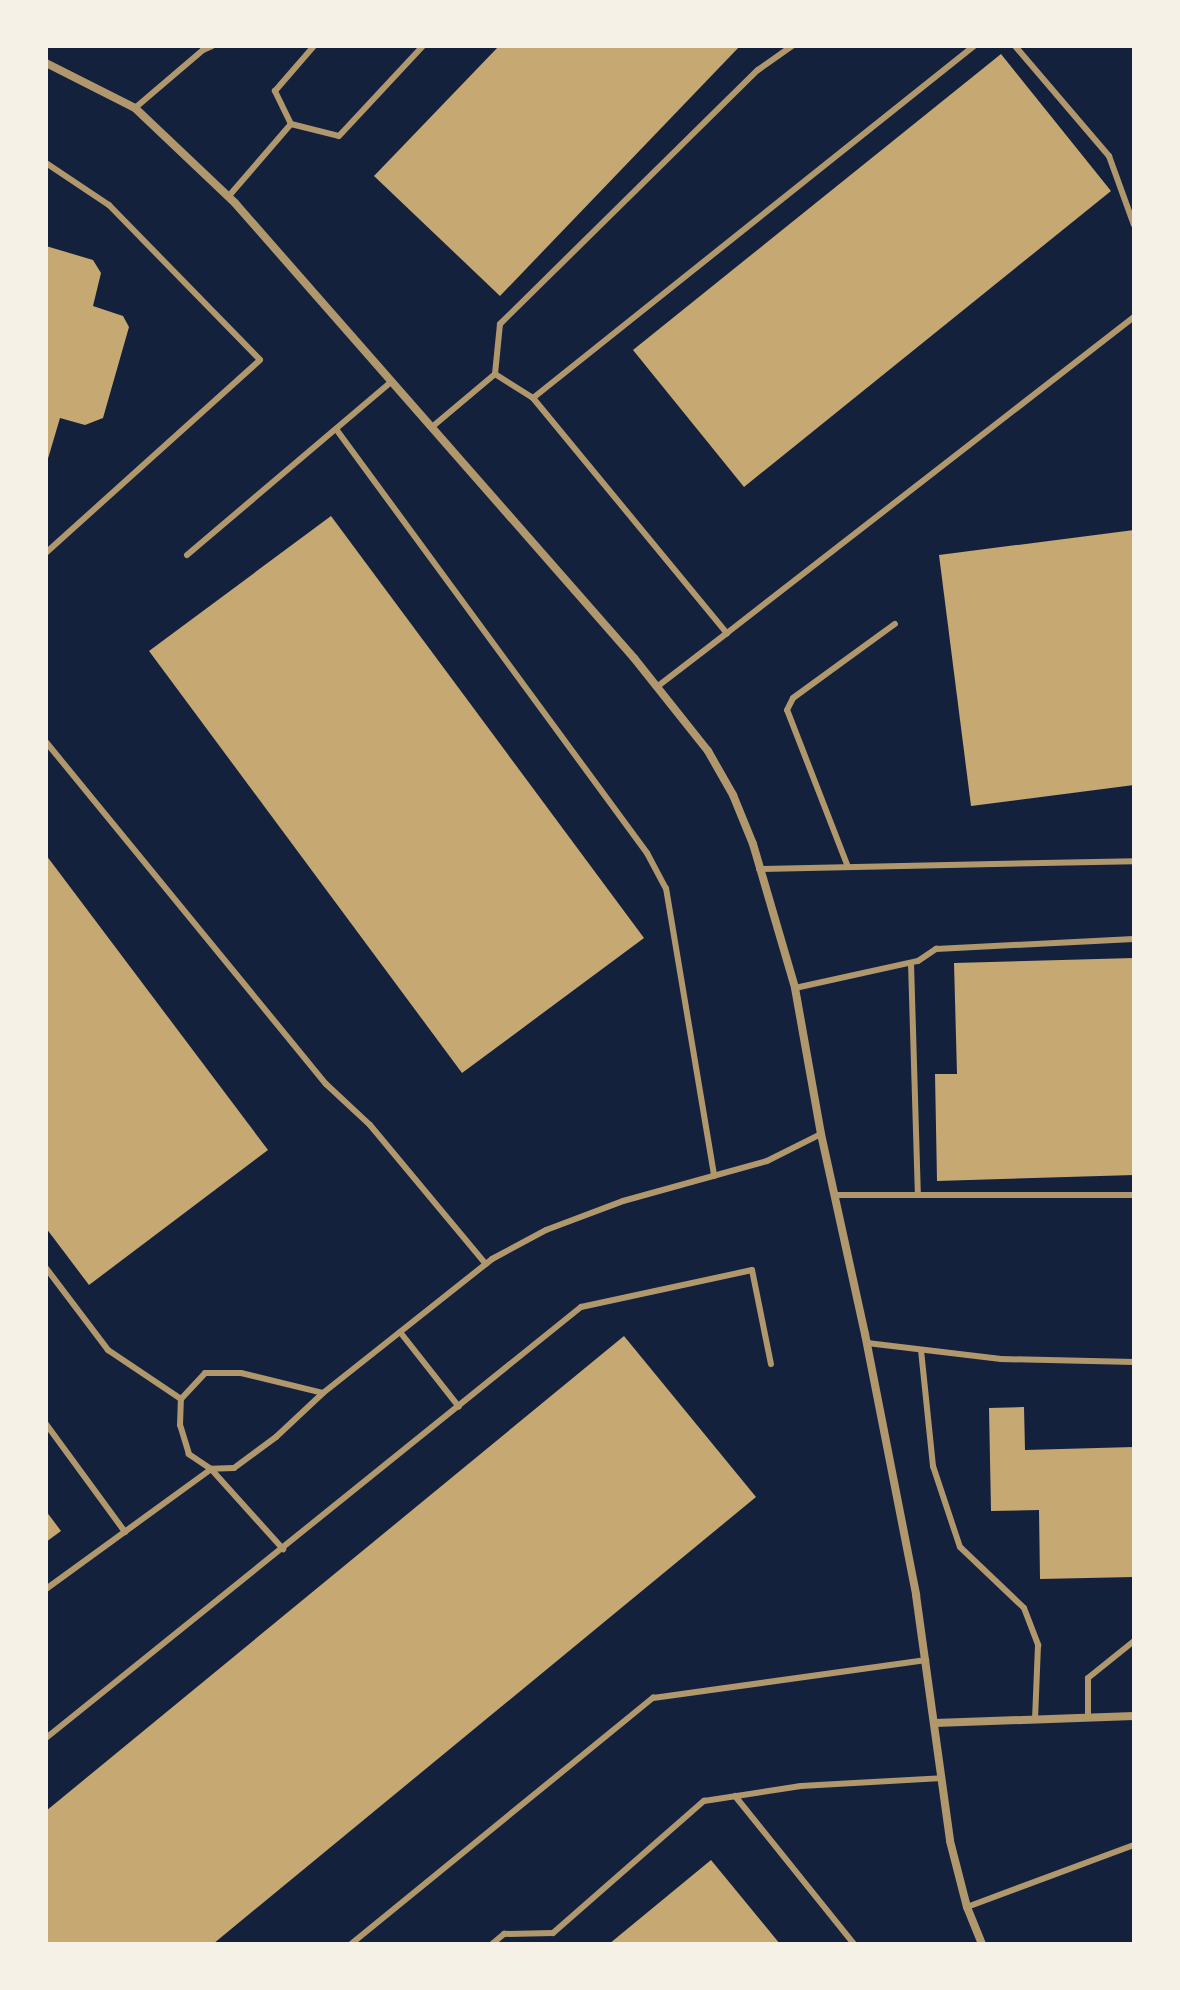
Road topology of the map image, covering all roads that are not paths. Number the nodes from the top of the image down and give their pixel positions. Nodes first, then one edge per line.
1 (212, 46) edge
2 (314, 46) edge
3 (423, 46) edge
4 (792, 46) edge
5 (974, 46) edge
6 (1015, 46) edge
7 (200, 48) edge
8 (46, 63) edge
9 (135, 108) junction
10 (291, 124) junction
11 (46, 163) edge
12 (228, 197) junction
13 (1134, 225) edge
14 (1134, 317) edge
15 (495, 374) junction
16 (392, 381) junction
17 (533, 398) junction
18 (432, 427) junction
19 (336, 429) junction
20 (46, 553) edge
21 (187, 555) dead end
22 (895, 624) dead end
23 (727, 633) junction
24 (657, 687) junction
25 (46, 742) edge
26 (1134, 861) edge
27 (848, 867) junction
28 (759, 869) junction
29 (1134, 939) edge
30 (911, 963) junction
31 (795, 988) junction
32 (821, 1134) junction
33 (714, 1176) junction
34 (834, 1195) junction
35 (918, 1195) junction
36 (1134, 1195) edge
37 (486, 1264) junction
38 (46, 1268) edge
39 (400, 1332) junction
40 (867, 1343) junction
41 (921, 1350) junction
42 (1134, 1362) edge
43 (771, 1364) dead end
44 (323, 1393) junction
45 (181, 1399) junction
46 (459, 1407) junction
47 (46, 1424) edge
48 (211, 1469) junction
49 (125, 1532) junction
50 (283, 1549) junction
51 (46, 1589) edge
52 (1134, 1641) edge
53 (926, 1660) junction
54 (1134, 1716) edge
55 (1088, 1717) junction
56 (1035, 1719) junction
57 (935, 1723) junction
58 (46, 1738) edge
59 (942, 1778) junction
60 (735, 1796) junction
61 (1134, 1845) edge
62 (967, 1907) junction
63 (351, 1944) edge
64 (492, 1944) edge
65 (854, 1944) edge
66 (982, 1944) edge

1 - 7 lane
2 - 10 lane
3 - 10 lane
4 - 15 lane
5 - 17 lane
6 - 13 lane
7 - 9 lane
8 - 9 street
9 - 12 street
10 - 12 lane
11 - 20 lane
12 - 16 street
14 - 23 lane
15 - 17 lane
15 - 18 lane
16 - 18 street
16 - 19 lane
17 - 23 lane
18 - 24 street
19 - 21 lane
19 - 33 lane
22 - 27 lane
23 - 24 lane
24 - 28 street
25 - 37 lane
26 - 27 lane
27 - 28 lane
28 - 31 street
29 - 30 lane
30 - 31 lane
30 - 35 lane
31 - 32 street
32 - 33 lane
32 - 34 street
33 - 37 lane
34 - 35 lane
34 - 40 street
35 - 36 lane
37 - 39 lane
38 - 45 lane
39 - 44 lane
39 - 46 lane
40 - 41 lane
40 - 53 street
41 - 42 lane
41 - 56 lane
43 - 46 lane
44 - 45 lane
44 - 48 lane
45 - 48 lane
46 - 50 lane
47 - 49 lane
48 - 49 lane
48 - 50 lane
49 - 51 lane
50 - 58 lane
52 - 55 lane
53 - 57 street
53 - 63 lane
54 - 55 street
55 - 56 street
56 - 57 street
57 - 59 street
59 - 60 lane
59 - 62 street
60 - 64 lane
60 - 65 lane
61 - 62 lane
62 - 66 street

